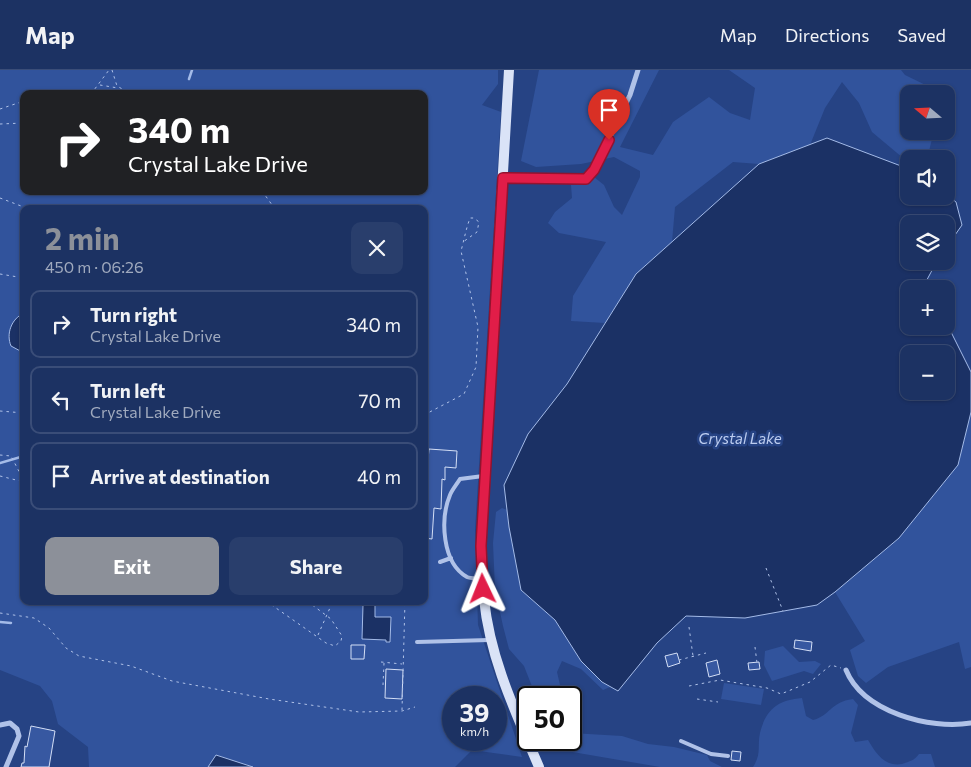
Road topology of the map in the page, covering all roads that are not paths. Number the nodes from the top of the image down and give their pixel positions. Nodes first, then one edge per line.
1 (509, 70) edge
2 (638, 70) edge
3 (503, 178) junction
4 (485, 476) junction
5 (451, 558) junction
6 (440, 562) dead end
7 (483, 579) junction
8 (492, 640) junction
9 (417, 642) dead end
10 (846, 670) road end
11 (971, 723) edge
12 (0, 725) edge
13 (681, 741) dead end
14 (728, 756) dead end
15 (6, 767) edge
16 (539, 767) edge

1 - 3 main road
2 - 3 street
3 - 4 main road
4 - 5 lane
4 - 7 main road
5 - 6 lane
5 - 7 lane
7 - 8 main road
8 - 9 lane
8 - 16 main road
10 - 11 street
12 - 15 street
13 - 14 lane

